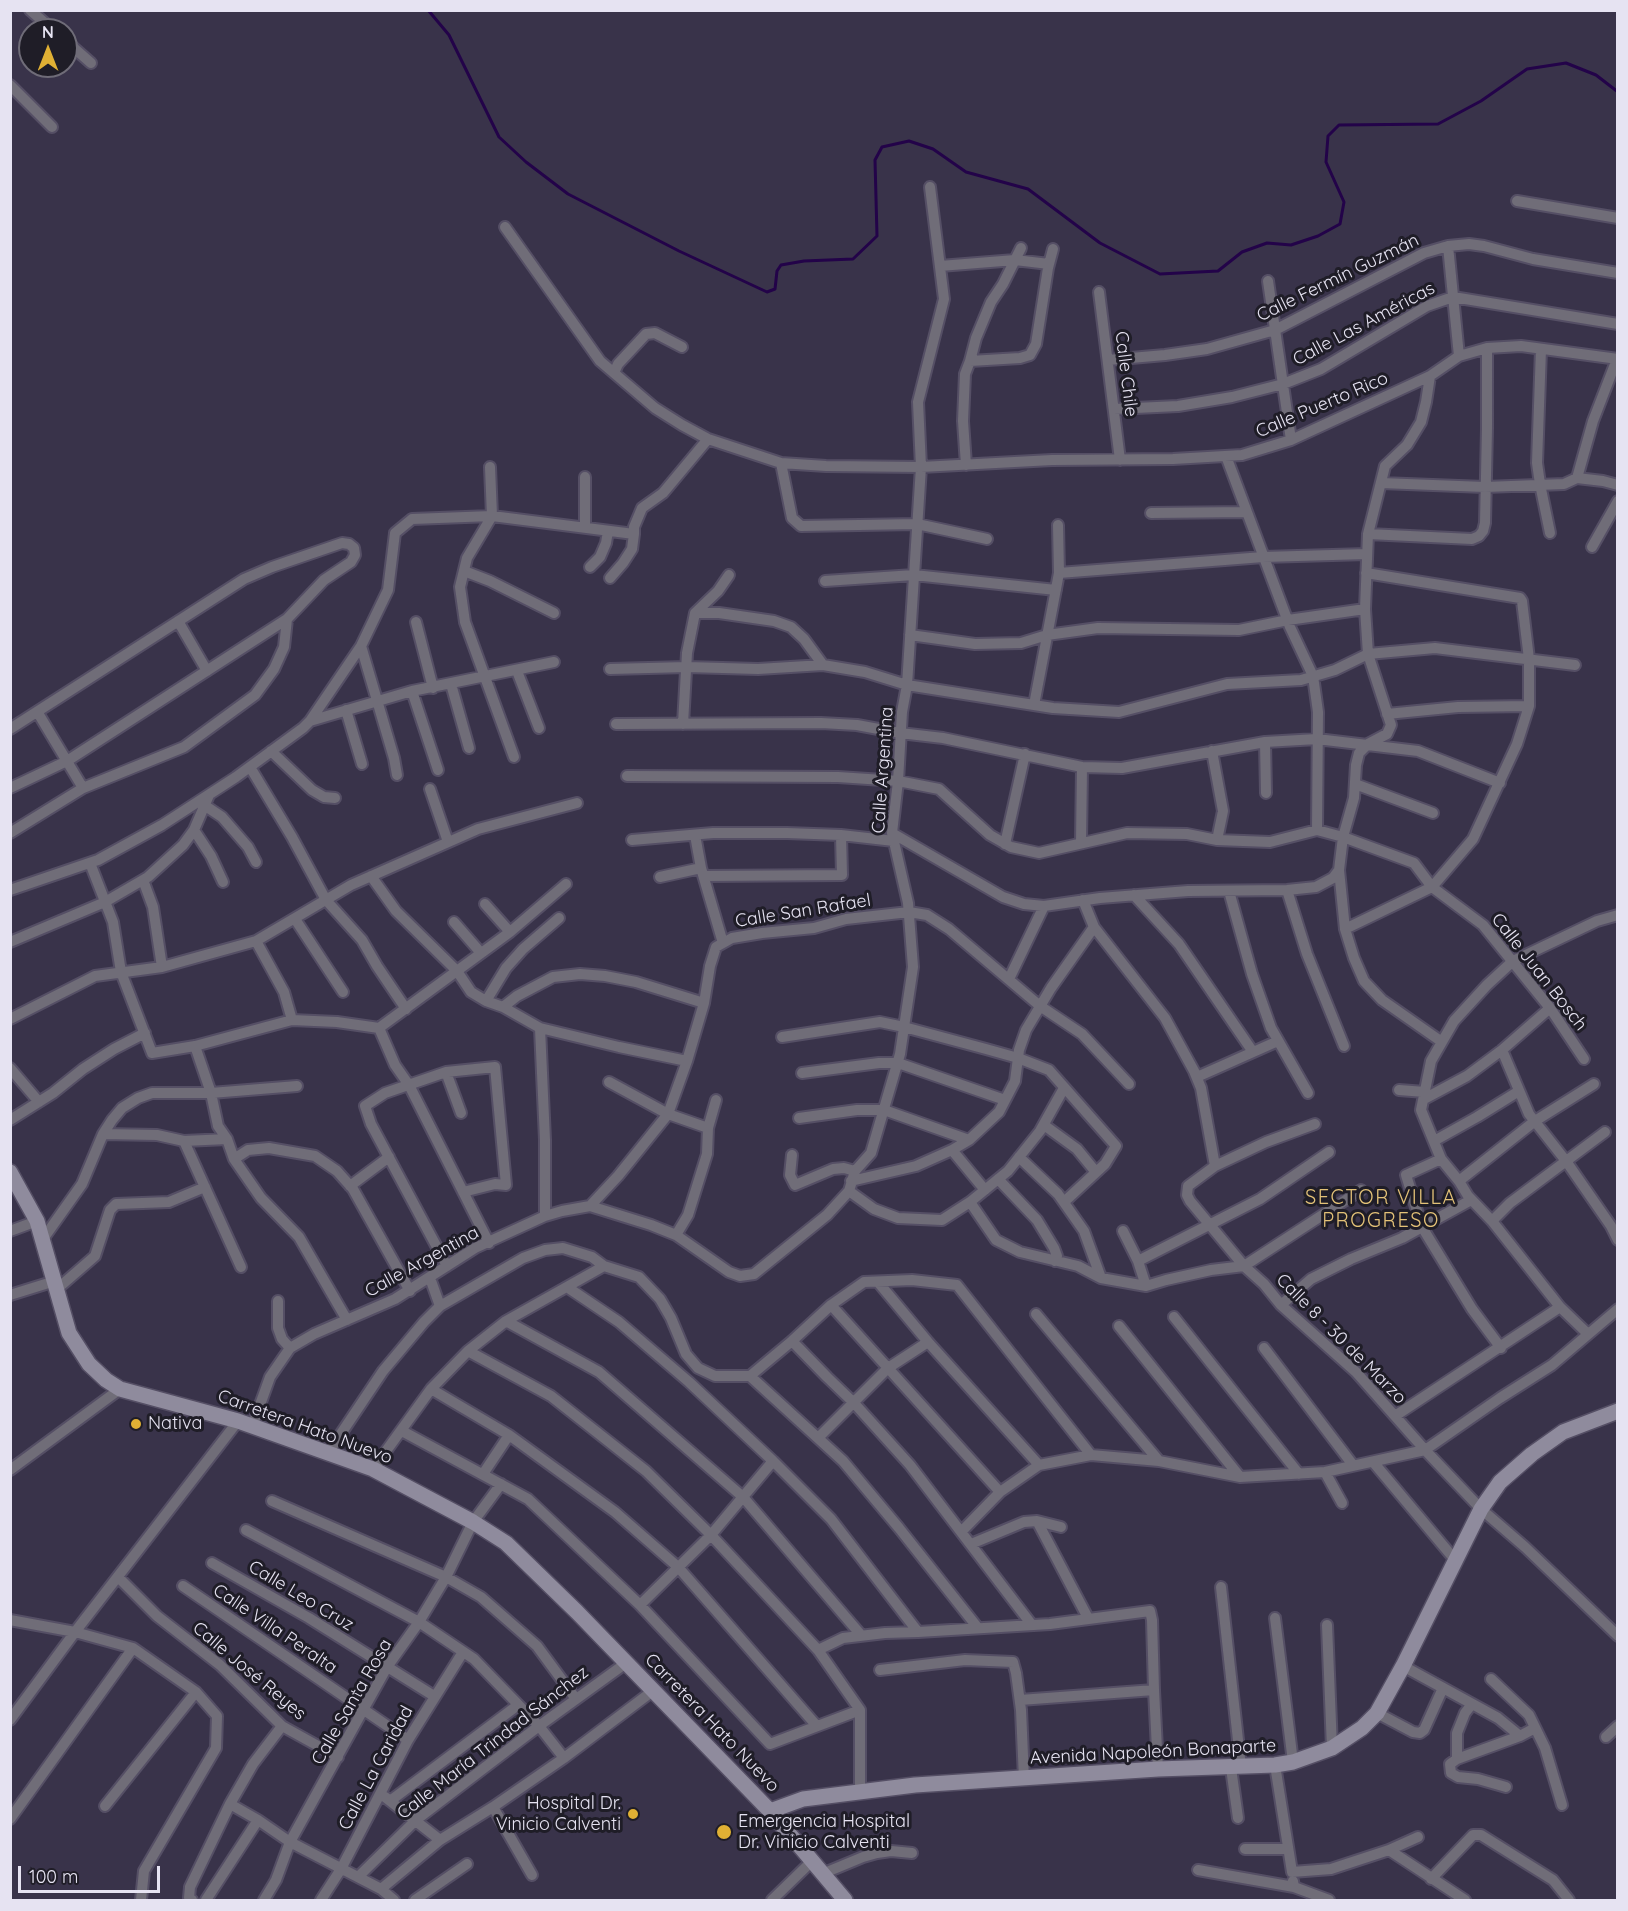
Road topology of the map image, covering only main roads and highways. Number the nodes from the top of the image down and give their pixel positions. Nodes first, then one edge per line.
1 (10, 1172) edge
2 (1617, 1411) edge
3 (770, 1811) junction
4 (845, 1900) edge

1 - 3 main road, Carretera Hato Nuevo
2 - 3 main road, Avenida Napoleón Bonaparte
3 - 4 main road, Carretera Hato Nuevo

